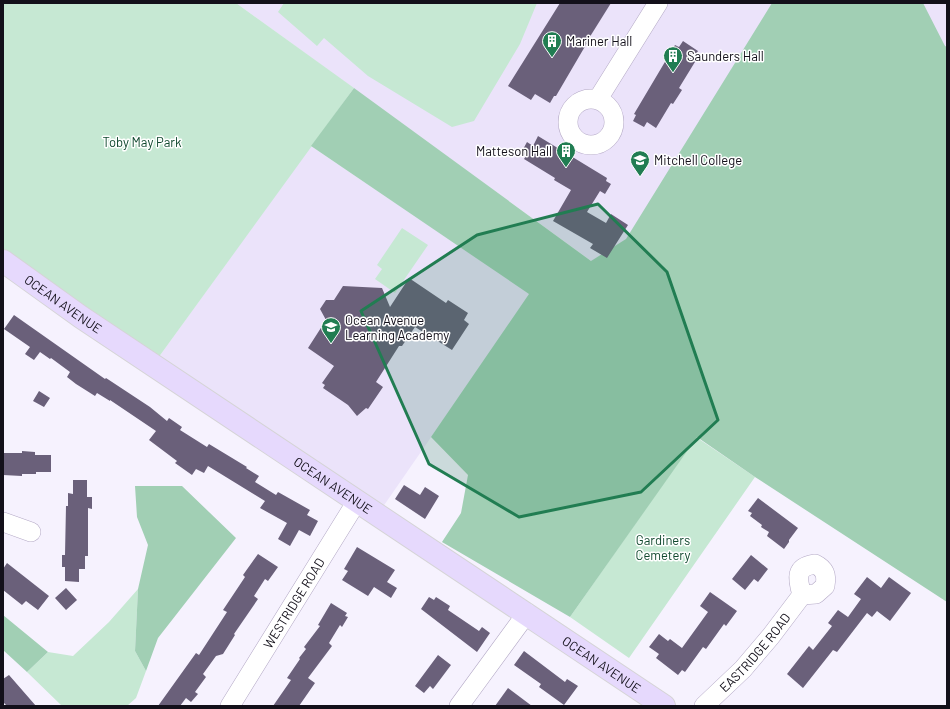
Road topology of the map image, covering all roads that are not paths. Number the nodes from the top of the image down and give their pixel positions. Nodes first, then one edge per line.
1 (658, 3) edge
2 (598, 99) dead end
3 (3, 261) edge
4 (357, 501) junction
5 (3, 522) edge
6 (31, 532) dead end
7 (802, 594) dead end
8 (527, 614) junction
9 (230, 706) edge
10 (459, 706) edge
11 (664, 706) edge
12 (704, 706) edge

1 - 2 street
3 - 4 main road, OCEAN AVENUE
4 - 8 main road, OCEAN AVENUE
4 - 9 street, WESTRIDGE ROAD
5 - 6 street
7 - 12 street, EASTRIDGE ROAD
8 - 10 street
8 - 11 main road, OCEAN AVENUE

